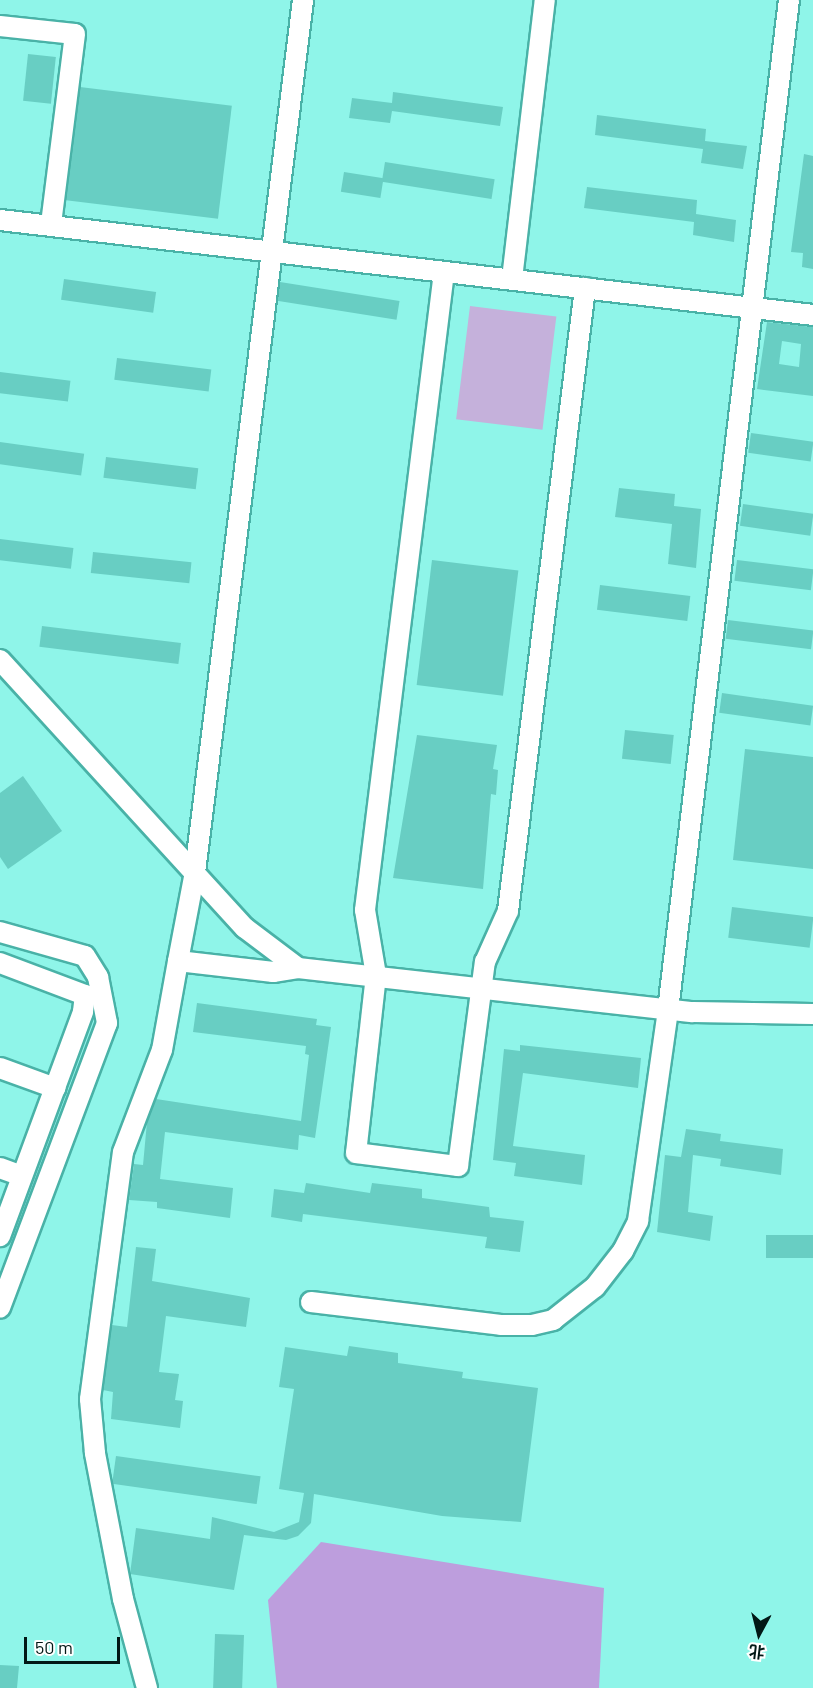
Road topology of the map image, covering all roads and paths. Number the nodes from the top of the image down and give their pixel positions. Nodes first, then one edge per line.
1 (303, 0) edge
2 (545, 0) edge
3 (789, 0) edge
4 (0, 26) edge
5 (0, 220) edge
6 (51, 225) junction
7 (272, 252) junction
8 (444, 272) junction
9 (512, 279) junction
10 (585, 288) junction
11 (753, 307) junction
12 (813, 315) edge
13 (0, 660) edge
14 (195, 872) junction
15 (0, 932) edge
16 (178, 962) junction
17 (0, 963) edge
18 (298, 968) junction
19 (376, 975) junction
20 (482, 988) junction
21 (668, 1010) junction
22 (813, 1014) edge
23 (0, 1068) edge
24 (55, 1088) junction
25 (0, 1168) edge
26 (22, 1176) junction
27 (0, 1236) edge
28 (311, 1302) dead end
29 (0, 1308) edge
30 (147, 1688) edge

1 - 7 street
2 - 9 street
3 - 11 street
4 - 6 street
5 - 6 street
6 - 7 street
7 - 8 street
7 - 14 street
8 - 9 street
8 - 19 street
9 - 10 street
10 - 11 street
10 - 20 street
11 - 12 street
11 - 21 street
13 - 14 street
14 - 16 street
14 - 18 street
15 - 29 street
16 - 18 street
16 - 30 street
17 - 24 street
18 - 19 street
19 - 20 street
19 - 20 street
20 - 21 street
21 - 22 street
21 - 28 street
23 - 24 street
24 - 26 street
25 - 26 street
26 - 27 street

